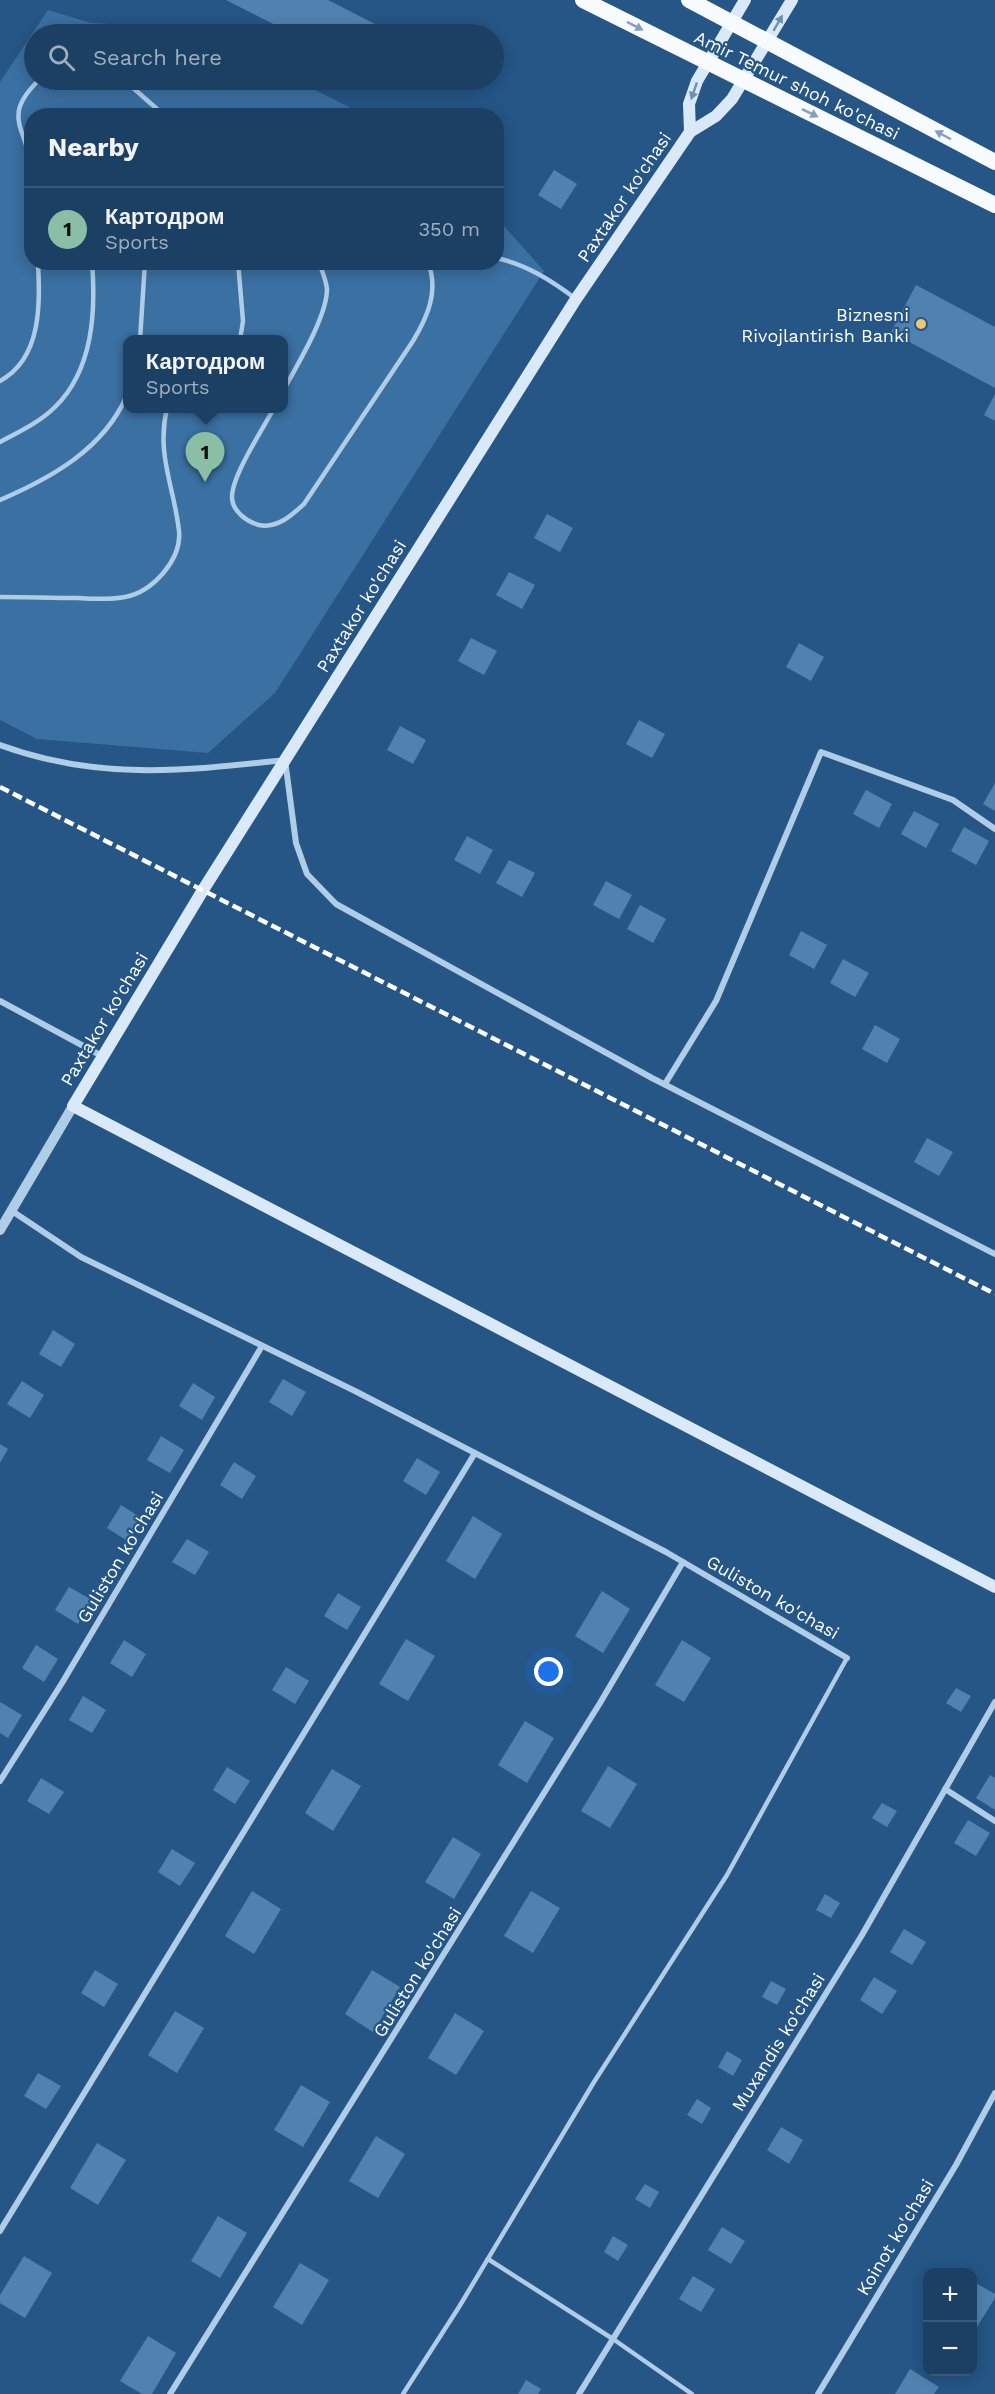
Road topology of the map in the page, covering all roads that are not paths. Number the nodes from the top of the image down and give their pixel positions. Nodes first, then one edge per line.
1 (583, 0) edge
2 (689, 0) edge
3 (745, 0) edge
4 (792, 0) edge
5 (731, 21) junction
6 (768, 42) junction
7 (707, 63) junction
8 (745, 81) junction
9 (28, 90) edge
10 (135, 90) edge
11 (156, 108) edge
12 (690, 132) junction
13 (24, 143) edge
14 (995, 162) edge
15 (995, 205) edge
16 (504, 261) edge
17 (38, 270) edge
18 (93, 270) edge
19 (144, 270) edge
20 (239, 270) edge
21 (321, 270) edge
22 (430, 270) edge
23 (576, 299) junction
24 (140, 335) edge
25 (241, 335) edge
26 (0, 381) edge
27 (288, 382) edge
28 (123, 404) edge
29 (166, 413) edge
30 (271, 413) edge
31 (0, 442) edge
32 (0, 500) edge
33 (0, 597) edge
34 (0, 745) edge
35 (285, 759) junction
36 (995, 829) edge
37 (0, 1001) edge
38 (103, 1057) junction
39 (664, 1084) junction
40 (73, 1106) junction
41 (12, 1211) junction
42 (0, 1230) edge
43 (995, 1254) edge
44 (262, 1346) junction
45 (475, 1453) junction
46 (683, 1562) junction
47 (995, 1587) edge
48 (847, 1658) joint
49 (995, 1702) edge
50 (0, 1781) edge
51 (945, 1789) junction
52 (995, 1821) edge
53 (995, 2093) edge
54 (0, 2231) edge
55 (488, 2259) junction
56 (613, 2339) junction
57 (170, 2394) edge
58 (403, 2394) edge
59 (579, 2394) edge
60 (692, 2394) edge
61 (818, 2394) edge

1 -> 7 highway, Amir Temur shoh ko'chasi
2 - 5 highway, Amir Temur shoh ko'chasi
3 - 5 main road, Paxtakor ko'chasi
6 -> 4 main road, Paxtakor ko'chasi
5 - 6 highway, Amir Temur shoh ko'chasi
5 - 7 main road, Paxtakor ko'chasi
6 - 8 main road, Paxtakor ko'chasi
14 -> 6 highway, Amir Temur shoh ko'chasi
7 - 8 highway, Amir Temur shoh ko'chasi
7 -> 12 main road, Paxtakor ko'chasi
8 - 12 main road, Paxtakor ko'chasi
8 -> 15 highway, Amir Temur shoh ko'chasi
9 - 13 lane
10 - 11 lane
12 - 23 main road, Paxtakor ko'chasi
16 - 23 lane
17 - 26 lane
18 - 31 lane
19 - 24 lane
20 - 25 lane
21 - 27 lane
22 - 30 lane
23 - 35 main road, Paxtakor ko'chasi
28 - 32 lane
29 - 33 lane
34 - 35 street
35 - 38 main road, Paxtakor ko'chasi
35 - 39 street
36 - 39 street
37 - 38 street
38 - 40 main road, Paxtakor ko'chasi
39 - 43 street
40 - 41 street
40 - 47 main road
41 - 42 street
41 - 44 street, Guliston ko'chasi
44 - 45 street, Guliston ko'chasi
44 - 50 street, Guliston ko'chasi
45 - 46 street, Guliston ko'chasi
45 - 54 street
46 - 48 street, Guliston ko'chasi
46 - 57 street, Guliston ko'chasi
48 - 55 lane
49 - 51 street, Muxandis ko'chasi
51 - 52 street
51 - 56 street, Muxandis ko'chasi
53 - 61 street, Koinot ko'chasi
55 - 56 lane
55 - 58 lane
56 - 59 street, Muxandis ko'chasi
56 - 60 lane

